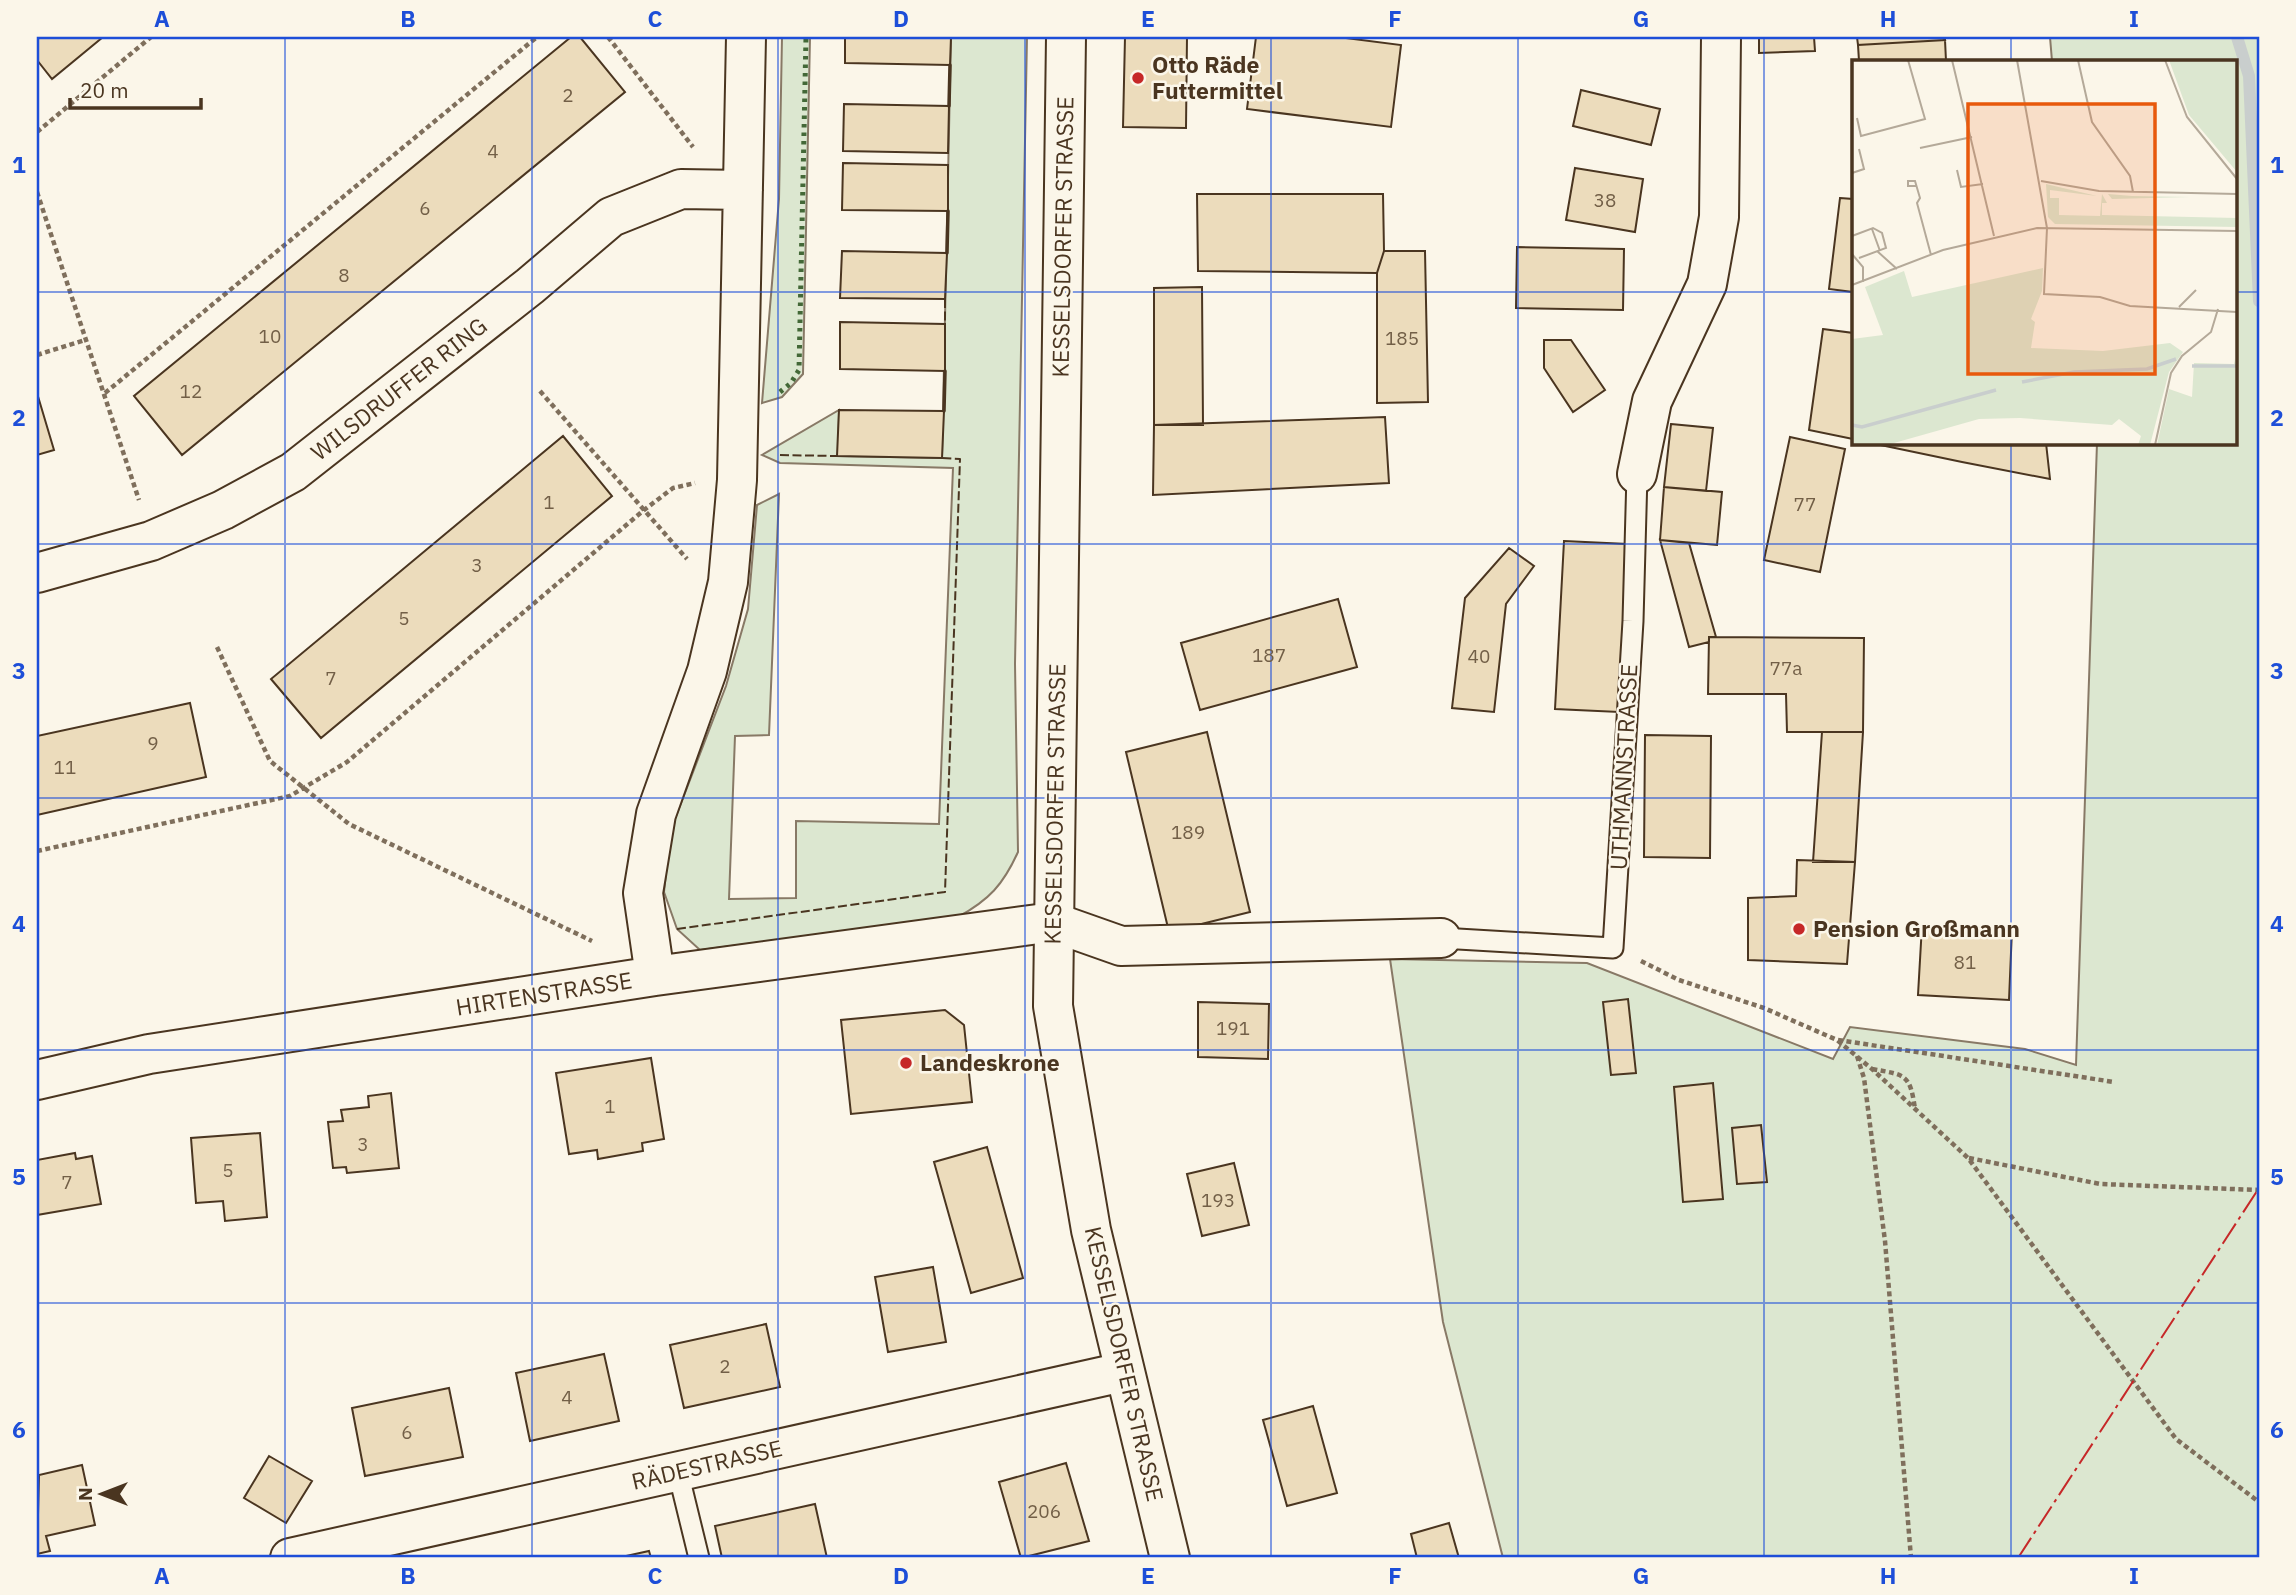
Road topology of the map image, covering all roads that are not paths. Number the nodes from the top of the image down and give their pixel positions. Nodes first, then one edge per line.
1 (746, 37) edge
2 (1066, 37) edge
3 (1721, 37) edge
4 (743, 190) junction
5 (1637, 474) joint
6 (37, 573) edge
7 (1053, 922) junction
8 (1441, 937) joint
9 (655, 976) junction
10 (37, 1080) edge
11 (1123, 1372) junction
12 (678, 1472) junction
13 (290, 1558) edge
14 (699, 1558) edge
15 (1170, 1558) edge

1 - 4 street
2 - 7 street, KESSELSDORFER STRASSE
3 - 5 street, UTHMANNSTRASSE
4 - 6 street, WILSDRUFFER RING
4 - 9 street
5 - 8 lane, UTHMANNSTRASSE
7 - 8 street
7 - 9 street, HIRTENSTRASSE
7 - 11 street, KESSELSDORFER STRASSE
9 - 10 street, HIRTENSTRASSE
11 - 12 street, RÄDESTRASSE
11 - 15 street, KESSELSDORFER STRASSE
12 - 13 street, RÄDESTRASSE
12 - 14 lane

